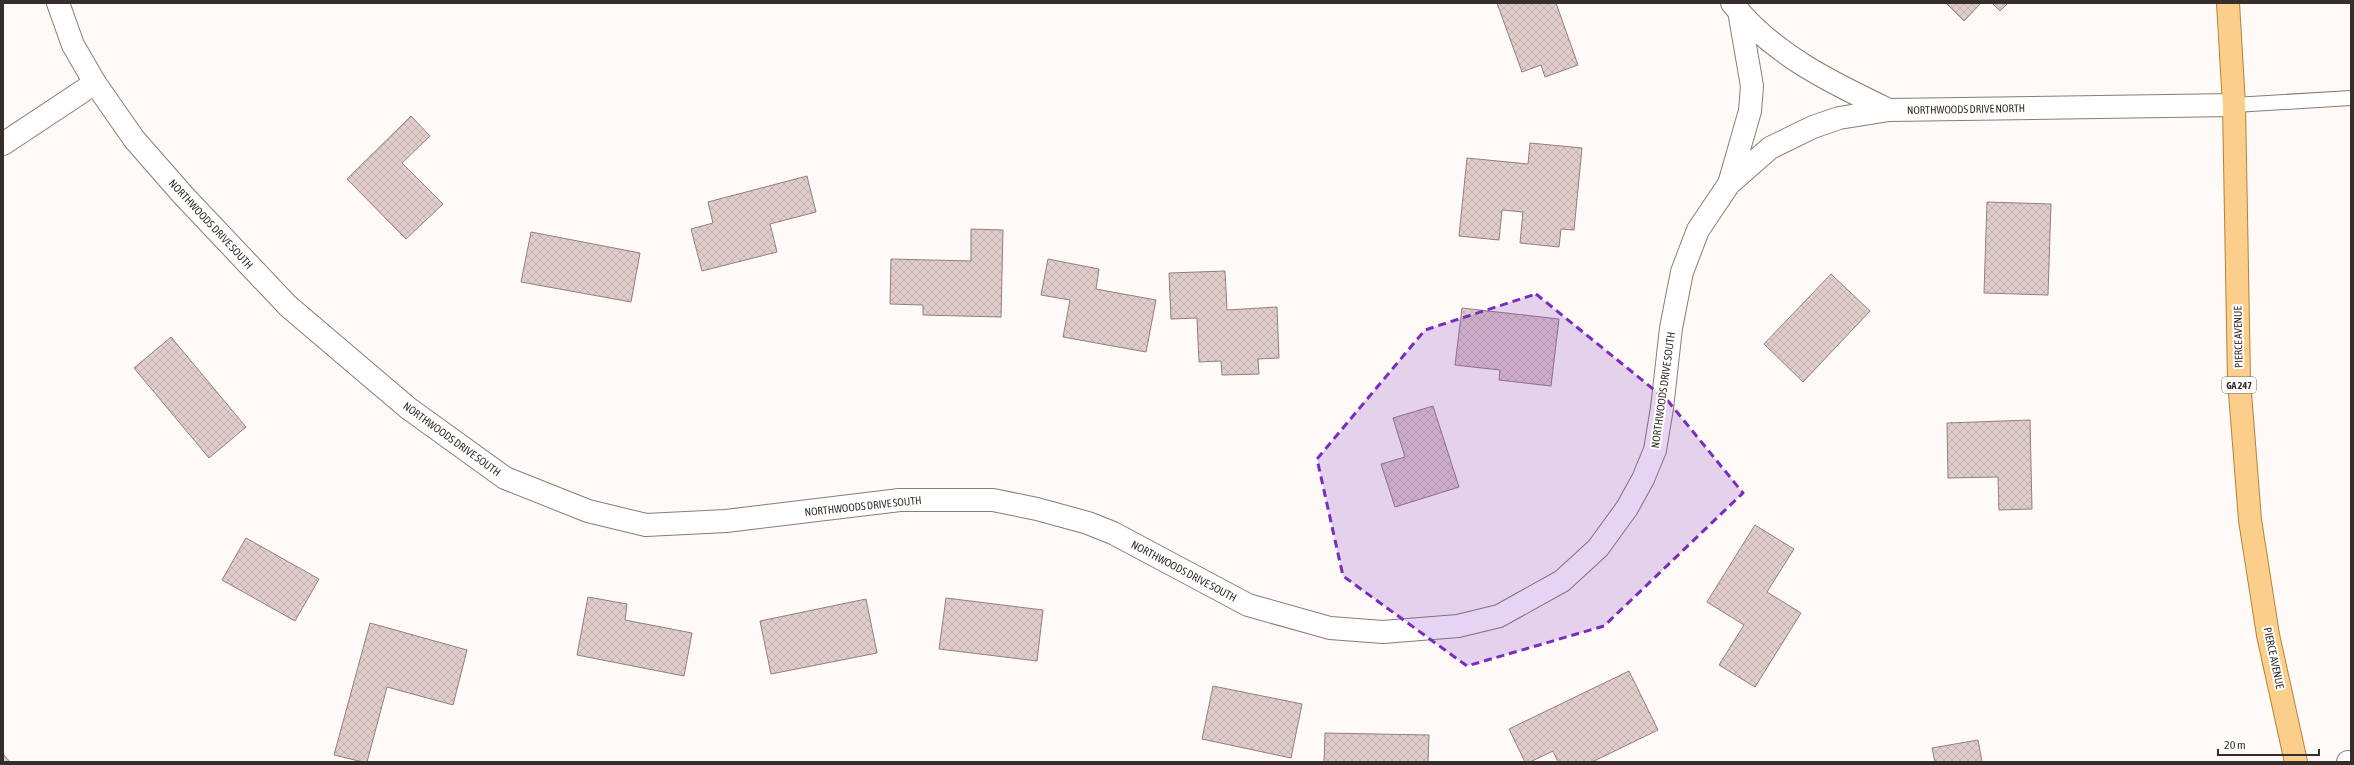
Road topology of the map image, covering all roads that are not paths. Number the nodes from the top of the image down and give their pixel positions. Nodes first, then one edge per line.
1 (58, 3) edge
2 (2228, 3) edge
3 (1735, 7) edge
4 (95, 83) junction
5 (2351, 98) edge
6 (2234, 105) junction
7 (1889, 110) junction
8 (3, 144) edge
9 (1729, 184) junction
10 (2296, 762) edge
11 (2348, 762) edge
12 (2351, 762) edge

1 - 4 street
2 - 6 main road, PIERCE AVENUE / GA 247
3 - 7 street, NORTHWOODS DRIVE NORTH
3 - 9 street, NORTHWOODS DRIVE SOUTH
4 - 8 street
4 - 9 street, NORTHWOODS DRIVE SOUTH
5 - 6 lane
6 - 7 street, NORTHWOODS DRIVE NORTH
6 - 10 main road, PIERCE AVENUE / GA 247
7 - 9 street, NORTHWOODS DRIVE SOUTH
11 - 12 street

